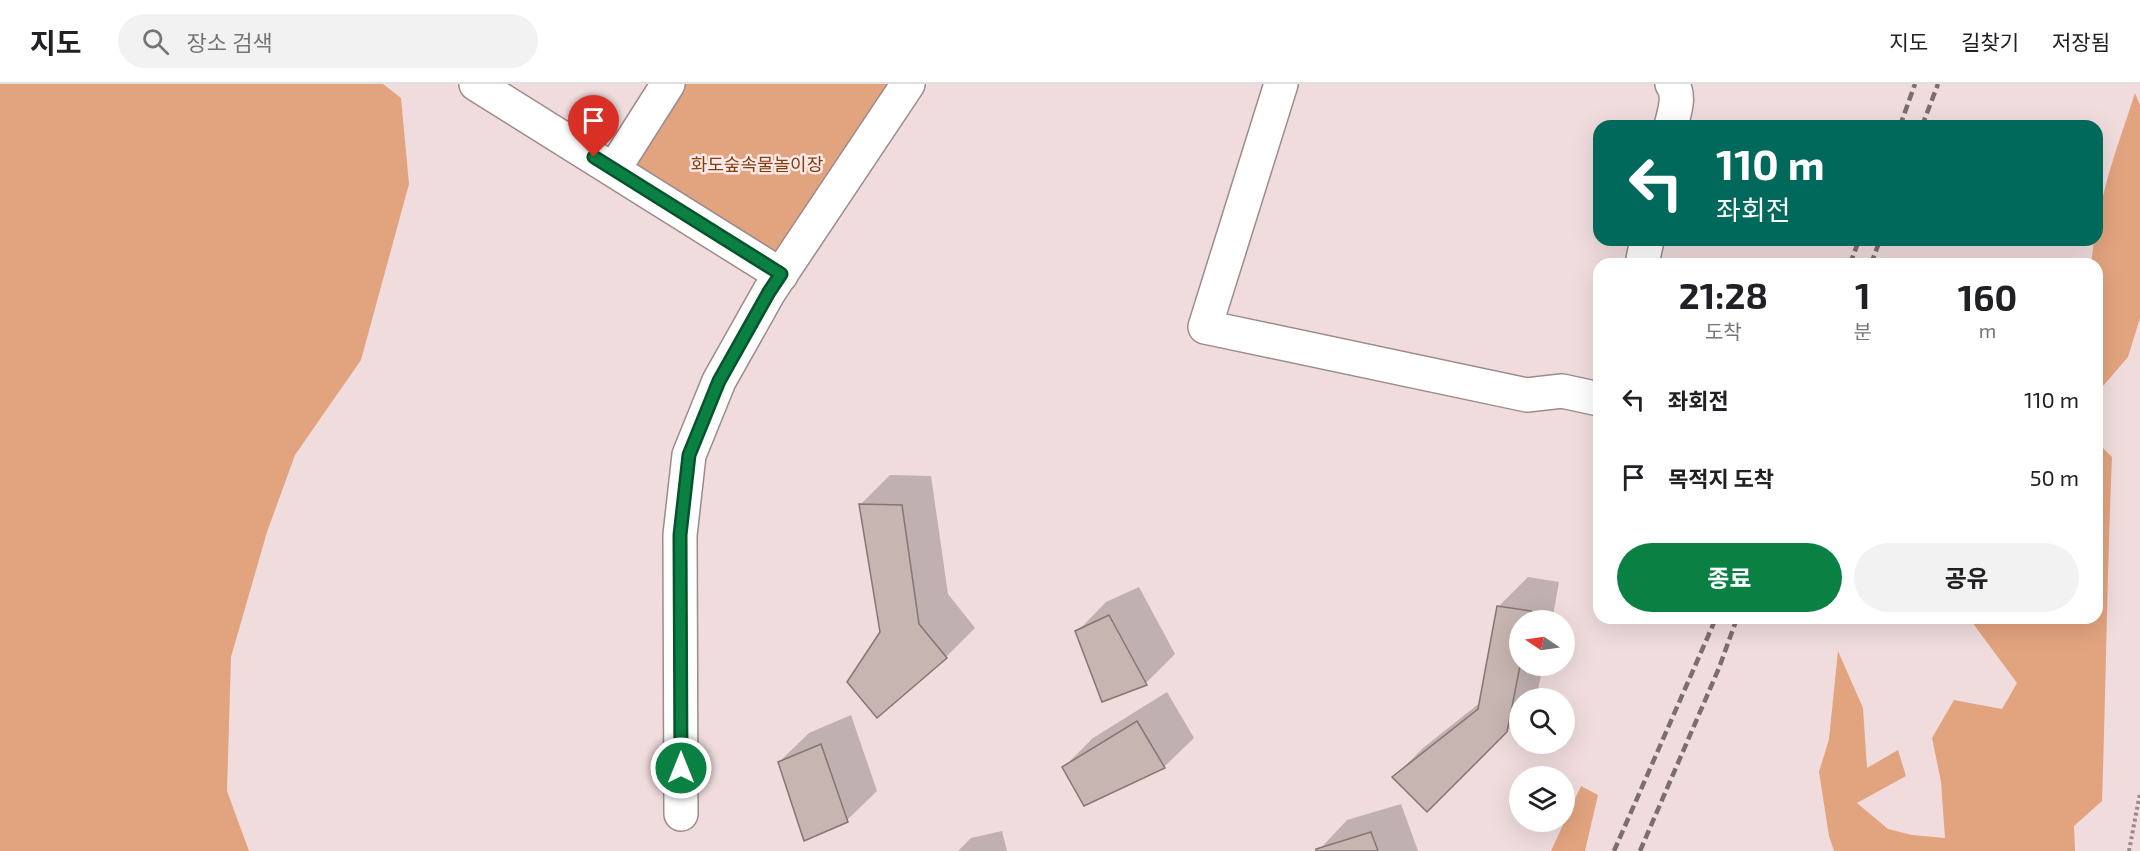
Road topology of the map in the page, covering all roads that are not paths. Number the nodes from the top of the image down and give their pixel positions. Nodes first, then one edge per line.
1 (476, 84) edge
2 (668, 84) edge
3 (908, 84) edge
4 (1281, 84) edge
5 (1672, 84) edge
6 (1672, 120) edge
7 (614, 169) junction
8 (781, 274) junction
9 (1593, 398) edge
10 (681, 814) dead end

1 - 7 street
2 - 7 street
3 - 8 street
4 - 9 street
5 - 6 street
7 - 8 street
8 - 10 street

